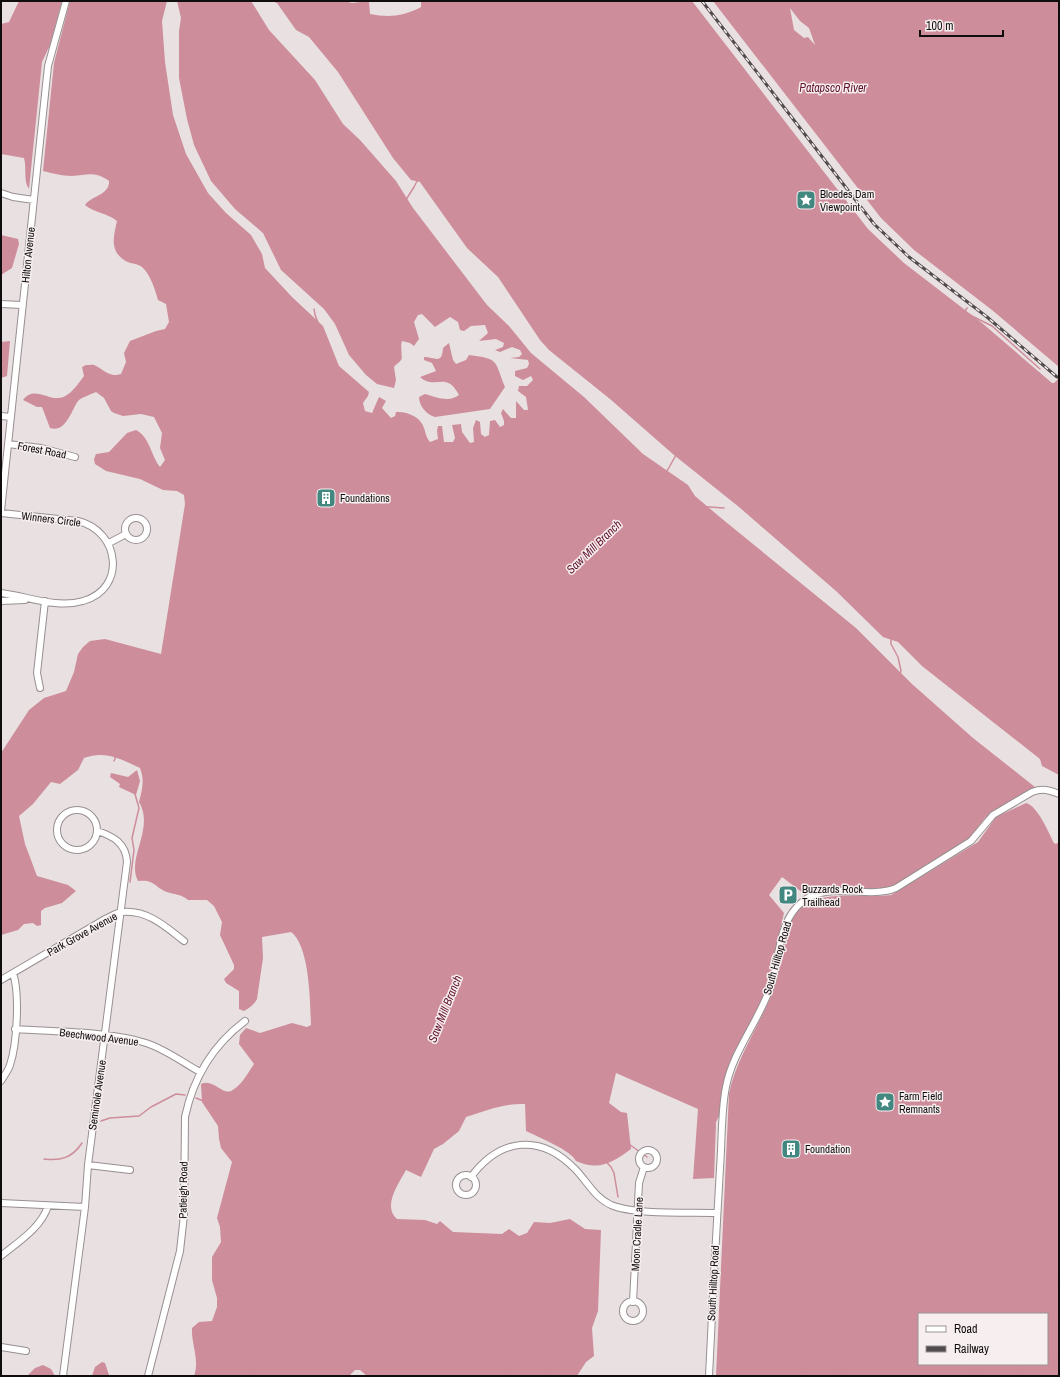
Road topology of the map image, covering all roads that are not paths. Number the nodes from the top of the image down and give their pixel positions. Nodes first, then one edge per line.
1 (66, 1) edge
2 (1, 193) edge
3 (34, 200) junction
4 (1, 304) edge
5 (22, 305) junction
6 (1, 416) edge
7 (11, 416) junction
8 (8, 444) junction
9 (75, 457) dead end
10 (1, 511) edge
11 (126, 534) dead end
12 (109, 543) junction
13 (1, 593) edge
14 (28, 599) junction
15 (1, 601) edge
16 (45, 601) junction
17 (40, 688) dead end
18 (1059, 794) edge
19 (97, 832) junction
20 (122, 912) junction
21 (184, 941) dead end
22 (13, 973) junction
23 (1, 980) edge
24 (245, 1021) dead end
25 (15, 1029) junction
26 (105, 1036) junction
27 (200, 1072) junction
28 (1, 1081) edge
29 (88, 1165) junction
30 (644, 1167) dead end
31 (130, 1170) dead end
32 (471, 1177) dead end
33 (1, 1203) edge
34 (48, 1206) junction
35 (85, 1207) junction
36 (638, 1211) junction
37 (717, 1213) junction
38 (1, 1256) edge
39 (633, 1302) dead end
40 (1, 1347) edge
41 (26, 1351) dead end
42 (63, 1376) edge
43 (148, 1376) edge
44 (709, 1376) edge

1 - 3 street, Hilton Avenue
2 - 3 street
3 - 5 street, Hilton Avenue
4 - 5 street
5 - 7 street, Hilton Avenue
6 - 7 street
7 - 8 street, Hilton Avenue
8 - 9 street, Forest Road
8 - 10 street, Hilton Avenue
10 - 12 street, Winners Circle
11 - 12 street
12 - 16 street
13 - 14 street
14 - 15 street
14 - 16 street
16 - 17 street
18 - 37 street, South Hilltop Road
19 - 19 street
19 - 20 street, Seminole Avenue
20 - 21 street, Park Grove Avenue
20 - 22 street, Park Grove Avenue
20 - 26 street, Seminole Avenue
22 - 23 street, Park Grove Avenue
22 - 25 street
24 - 27 street, Patleigh Road
25 - 26 street, Beechwood Avenue
25 - 28 street
26 - 27 street, Beechwood Avenue
26 - 29 street, Seminole Avenue
27 - 43 street, Patleigh Road
29 - 31 street
29 - 35 street, Seminole Avenue
30 - 36 street, Moon Cradle Lane
32 - 36 street
33 - 34 street
34 - 35 street
34 - 38 street
35 - 42 street, Seminole Avenue
36 - 37 street
36 - 39 street, Moon Cradle Lane
37 - 44 street, South Hilltop Road
40 - 41 street

